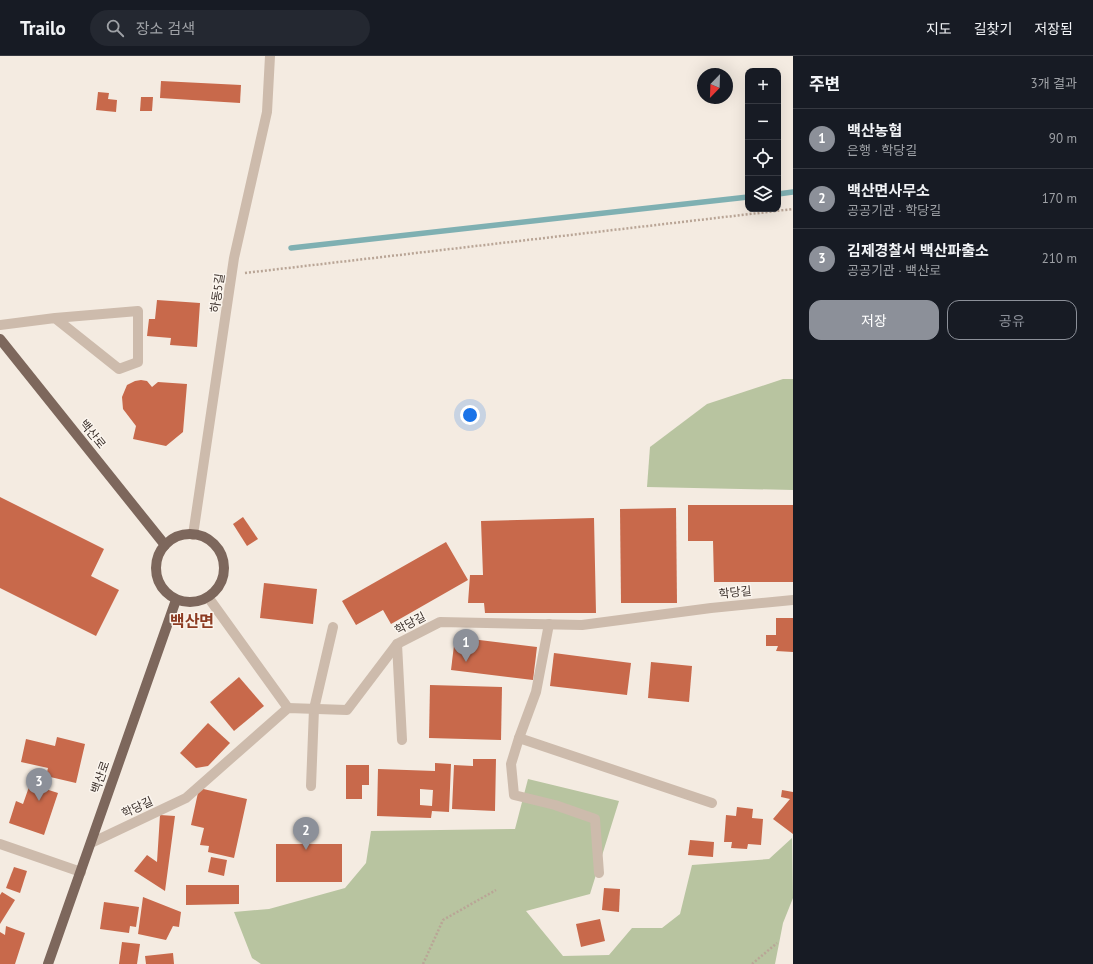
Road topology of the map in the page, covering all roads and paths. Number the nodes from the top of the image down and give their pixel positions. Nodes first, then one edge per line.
1 (270, 56) edge
2 (793, 209) edge
3 (232, 274) junction
4 (55, 318) junction
5 (0, 325) edge
6 (0, 339) edge
7 (193, 535) junction
8 (165, 545) junction
9 (208, 597) junction
10 (176, 600) junction
11 (793, 600) edge
12 (549, 624) junction
13 (333, 627) dead end
14 (397, 644) junction
15 (288, 708) junction
16 (314, 709) junction
17 (519, 738) junction
18 (402, 740) dead end
19 (311, 786) dead end
20 (712, 802) dead end
21 (91, 843) junction
22 (0, 844) edge
23 (81, 872) junction
24 (599, 873) dead end
25 (496, 890) dead end
26 (777, 943) dead end
27 (48, 964) edge
28 (423, 964) edge
29 (752, 964) edge

1 - 3 street, 하동5길
2 - 3 path
3 - 7 street, 하동5길
4 - 4 street
4 - 5 street
6 - 8 main road, 백산로
7 - 8 main road
7 - 9 main road
8 - 10 main road
9 - 10 main road
9 - 15 street
10 - 21 main road, 백산로
11 - 12 street, 학당길
12 - 14 street, 학당길
12 - 17 street
13 - 16 street
14 - 16 street, 학당길
14 - 18 street
15 - 16 street, 학당길
15 - 21 street, 학당길
16 - 19 street
17 - 20 street
17 - 24 street
21 - 23 main road, 백산로
22 - 23 street
23 - 27 main road, 백산로
25 - 28 path
26 - 29 path

